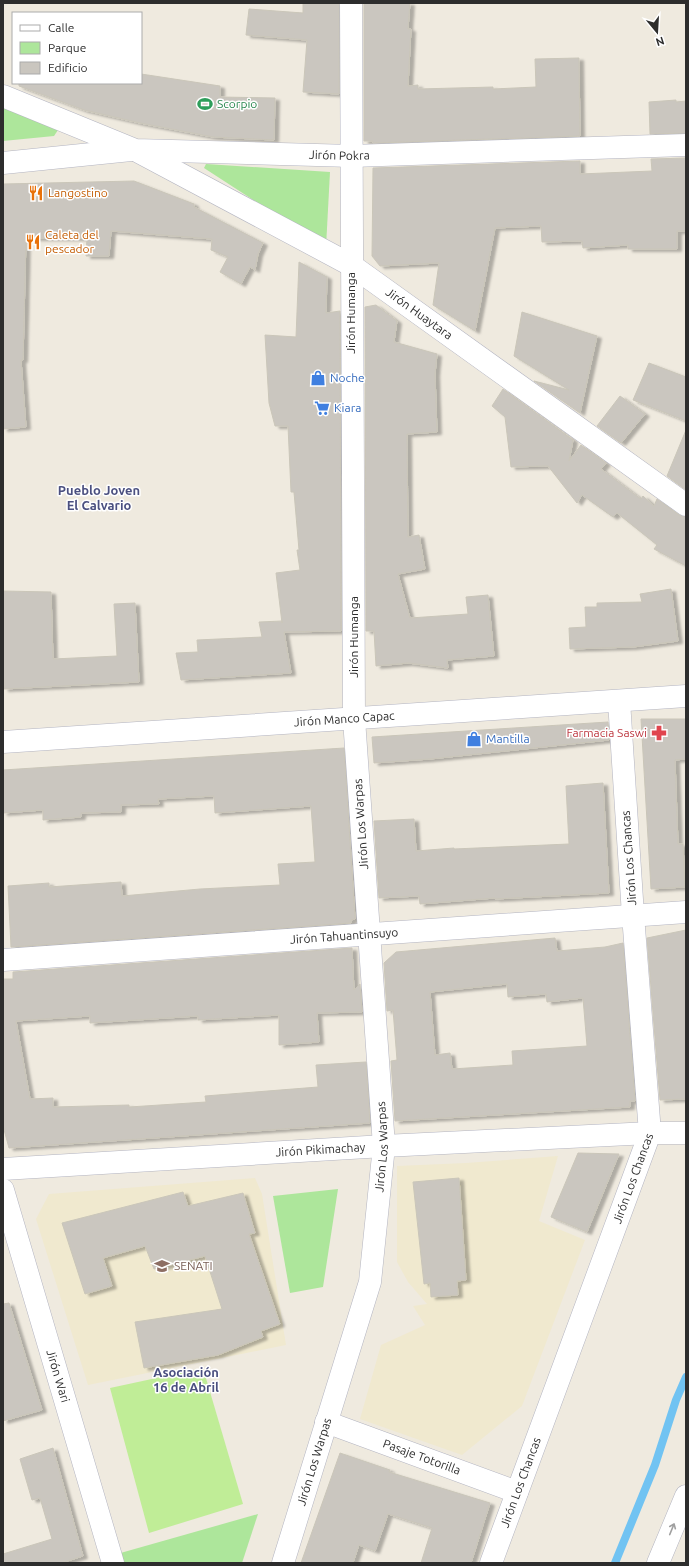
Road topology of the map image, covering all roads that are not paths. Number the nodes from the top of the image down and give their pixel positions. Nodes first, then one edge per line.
1 (351, 3) edge
2 (3, 96) edge
3 (686, 145) edge
4 (135, 150) junction
5 (352, 156) junction
6 (3, 163) edge
7 (351, 265) junction
8 (686, 505) edge
9 (686, 696) edge
10 (619, 701) junction
11 (354, 719) junction
12 (3, 742) edge
13 (686, 912) edge
14 (633, 915) junction
15 (369, 934) junction
16 (3, 960) edge
17 (650, 1133) junction
18 (686, 1133) edge
19 (384, 1146) junction
20 (3, 1169) edge
21 (3, 1190) edge
22 (326, 1422) junction
23 (517, 1492) junction
24 (686, 1496) edge
25 (113, 1563) edge
26 (283, 1563) edge
27 (491, 1563) edge
28 (658, 1563) edge

1 - 5 street, Jirón Humanga
2 - 4 street, Jirón Pokra
3 - 5 street, Jirón Pokra
4 - 5 street, Jirón Pokra
4 - 6 street
4 - 7 street, Jirón Huaytara
5 - 7 street, Jirón Humanga
7 - 8 street, Jirón Huaytara
7 - 11 street, Jirón Humanga
9 - 10 street, Jirón Manco Capac
10 - 11 street, Jirón Manco Capac
10 - 14 street, Jirón Los Chancas
11 - 12 street, Jirón Manco Capac
11 - 15 street, Jirón Los Warpas
13 - 14 street, Jirón Tahuantinsuyo
14 - 15 street, Jirón Tahuantinsuyo
14 - 17 street, Jirón Los Chancas
15 - 16 street, Jirón Tahuantinsuyo
15 - 19 street, Jirón Los Warpas
17 - 18 street, Jirón Pikimachay
17 - 19 street, Jirón Pikimachay
17 - 23 street, Jirón Los Chancas
19 - 20 street, Jirón Pikimachay
19 - 22 street, Jirón Los Warpas
21 - 25 street, Jirón Wari
22 - 23 street, Pasaje Totorilla
22 - 26 street, Jirón Los Warpas
23 - 27 street, Jirón Los Chancas
28 -> 24 street

